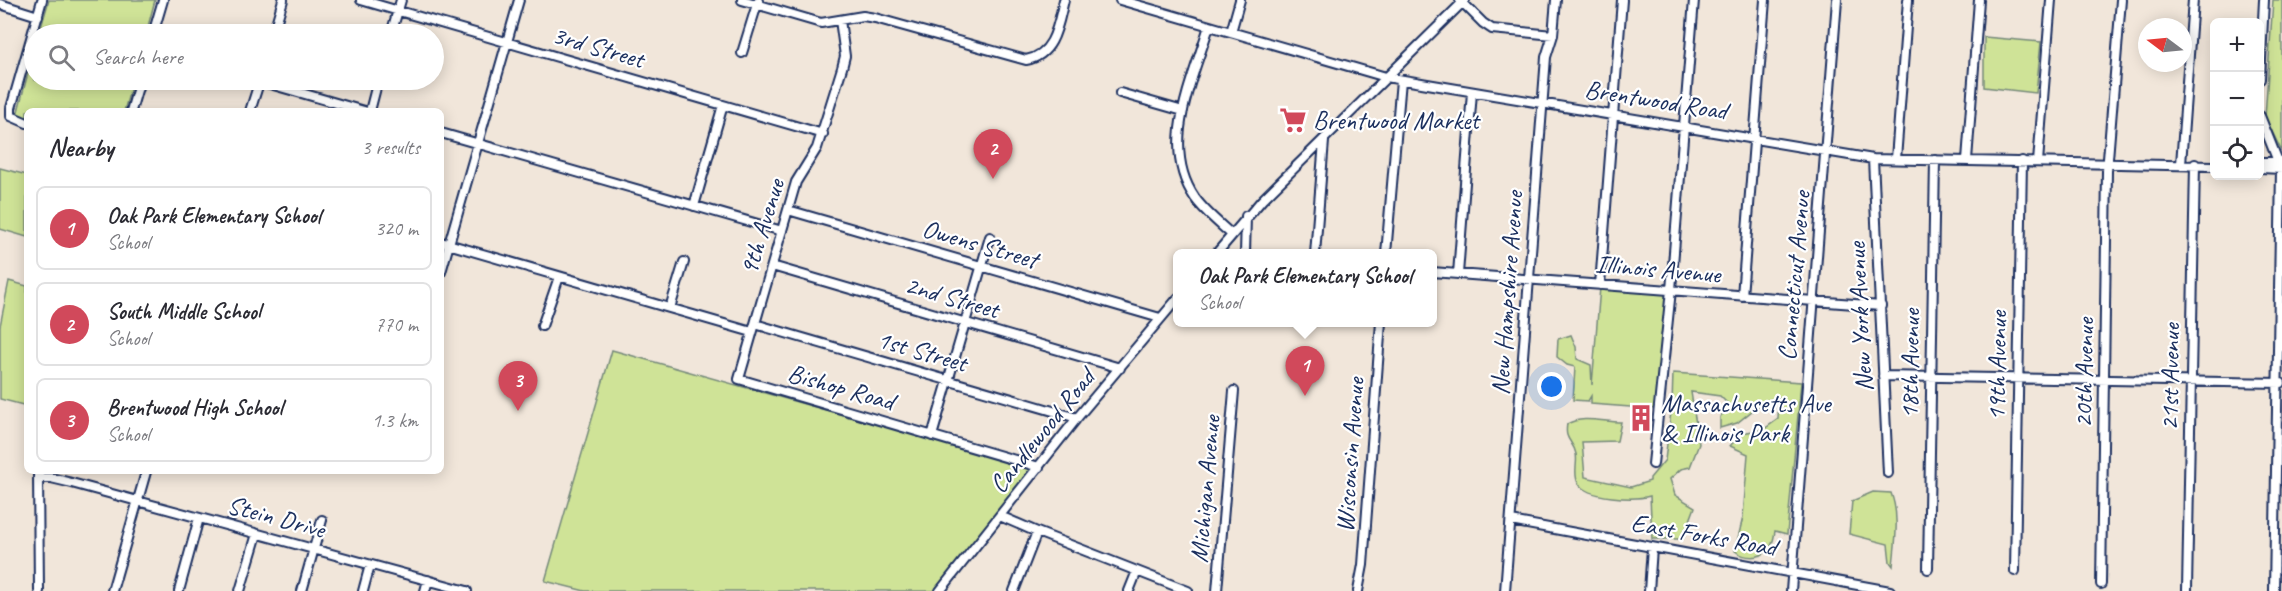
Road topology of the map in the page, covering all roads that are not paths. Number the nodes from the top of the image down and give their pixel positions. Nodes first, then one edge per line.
1 (42, 0) edge
2 (163, 0) edge
3 (283, 0) edge
4 (361, 0) edge
5 (401, 0) edge
6 (519, 0) edge
7 (742, 0) edge
8 (1064, 0) edge
9 (1120, 0) edge
10 (1240, 0) edge
11 (1556, 0) edge
12 (1622, 0) edge
13 (1694, 0) edge
14 (1765, 0) edge
15 (1837, 0) edge
16 (1908, 0) edge
17 (1979, 0) edge
18 (2050, 0) edge
19 (2121, 0) edge
20 (2193, 0) edge
21 (2264, 0) edge
22 (1462, 1) edge
23 (757, 2) edge
24 (0, 4) edge
25 (398, 11) junction
26 (38, 16) junction
27 (840, 20) junction
28 (36, 24) edge
29 (156, 24) edge
30 (276, 24) edge
31 (394, 24) edge
32 (442, 24) edge
33 (444, 25) edge
34 (1209, 26) junction
35 (1231, 32) junction
36 (1552, 35) junction
37 (507, 43) junction
38 (742, 53) dead end
39 (24, 64) edge
40 (2259, 72) edge
41 (1386, 77) junction
42 (1401, 80) junction
43 (137, 90) edge
44 (255, 90) edge
45 (292, 90) edge
46 (375, 90) edge
47 (1472, 92) junction
48 (1120, 93) dead end
49 (1543, 103) junction
50 (723, 105) junction
51 (132, 108) edge
52 (251, 108) edge
53 (354, 108) edge
54 (371, 108) edge
55 (1183, 111) junction
56 (1613, 115) junction
57 (24, 122) edge
58 (1684, 126) junction
59 (2263, 126) edge
60 (444, 134) edge
61 (823, 134) junction
62 (1755, 138) junction
63 (1324, 141) junction
64 (478, 144) junction
65 (1825, 151) junction
66 (1873, 159) junction
67 (1896, 159) junction
68 (1935, 160) junction
69 (1967, 160) junction
70 (2022, 162) junction
71 (2038, 162) junction
72 (2109, 162) junction
73 (2264, 163) edge
74 (2181, 164) junction
75 (2195, 164) junction
76 (2210, 164) edge
77 (2281, 166) edge
78 (2264, 168) edge
79 (694, 206) junction
80 (788, 210) junction
81 (1246, 216) junction
82 (782, 231) junction
83 (1232, 234) junction
84 (990, 237) dead end
85 (445, 243) edge
86 (1220, 249) edge
87 (1245, 249) edge
88 (1315, 249) edge
89 (1386, 249) edge
90 (684, 262) dead end
91 (982, 266) junction
92 (772, 267) junction
93 (1437, 272) edge
94 (1458, 274) junction
95 (559, 277) junction
96 (1530, 280) junction
97 (1600, 285) junction
98 (1671, 290) junction
99 (1742, 296) junction
100 (1812, 301) junction
101 (1173, 304) edge
102 (1881, 306) junction
103 (670, 308) junction
104 (1160, 318) junction
105 (965, 323) junction
106 (542, 326) dead end
107 (1381, 327) edge
108 (754, 328) junction
109 (1120, 368) junction
110 (1883, 376) junction
111 (1931, 376) junction
112 (2017, 378) junction
113 (739, 379) joint
114 (949, 380) junction
115 (2105, 380) junction
116 (2191, 381) junction
117 (2280, 383) edge
118 (1234, 392) dead end
119 (1077, 418) junction
120 (932, 436) junction
121 (1653, 464) dead end
122 (2279, 466) edge
123 (1039, 467) junction
124 (1887, 472) dead end
125 (38, 474) edge
126 (145, 474) edge
127 (138, 502) junction
128 (1000, 516) junction
129 (199, 518) junction
130 (322, 520) dead end
131 (1510, 521) junction
132 (1037, 532) junction
133 (257, 534) junction
134 (1652, 548) junction
135 (314, 549) junction
136 (370, 565) junction
137 (1928, 569) dead end
138 (1137, 571) junction
139 (2015, 571) dead end
140 (1792, 573) junction
141 (428, 580) junction
142 (2101, 584) dead end
143 (2187, 590) edge
144 (39, 591) edge
145 (112, 591) edge
146 (179, 591) edge
147 (240, 591) edge
148 (302, 591) edge
149 (363, 591) edge
150 (425, 591) edge
151 (467, 591) edge
152 (940, 591) edge
153 (1014, 591) edge
154 (1129, 591) edge
155 (1188, 591) edge
156 (1217, 591) edge
157 (1359, 591) edge
158 (1505, 591) edge
159 (1649, 591) edge
160 (1791, 591) edge
161 (1890, 591) edge
162 (2274, 591) edge

1 - 26 street
2 - 29 street
3 - 30 street
4 - 25 street, 3rd Street
5 - 25 street
6 - 37 street
7 - 23 street
8 - 27 street
9 - 34 street, Brentwood Road
10 - 35 street
11 - 36 street, New Hampshire Avenue
12 - 56 street
13 - 58 street
14 - 62 street
15 - 65 street, Connecticut Avenue
16 - 67 street
17 - 69 street
18 - 71 street
19 - 72 street, 20th Avenue
20 - 74 street
21 - 40 street
22 - 36 street
22 - 41 street
23 - 27 street
23 - 38 street
24 - 26 street
25 - 31 street
25 - 32 street, 3rd Street
26 - 28 street
27 - 61 street, 9th Avenue
33 - 37 street, 3rd Street
34 - 35 street, Brentwood Road
34 - 55 street
35 - 41 street, Brentwood Road
36 - 49 street, New Hampshire Avenue
37 - 50 street, 3rd Street
37 - 64 street
39 - 57 street
41 - 42 street, Brentwood Road
41 - 63 street
42 - 47 street, Brentwood Road
42 - 89 street
43 - 51 street
44 - 52 street
45 - 53 street
46 - 54 street
47 - 49 street, Brentwood Road
47 - 94 street
48 - 55 street
49 - 56 street, Brentwood Road
49 - 96 street, New Hampshire Avenue
50 - 61 street, 3rd Street
50 - 79 street
55 - 83 street
56 - 58 street, Brentwood Road
56 - 97 street
58 - 62 street, Brentwood Road
58 - 98 street
59 - 77 street
60 - 64 street
61 - 80 street, 9th Avenue
62 - 65 street, Brentwood Road
62 - 99 street
63 - 81 street
63 - 88 street
64 - 79 street
64 - 85 street
65 - 66 street, Brentwood Road
65 - 100 street, Connecticut Avenue
66 - 67 street, Brentwood Road
66 - 102 street, New York Avenue
67 - 68 street, Brentwood Road
68 - 69 street, Brentwood Road
68 - 111 street, 18th Avenue
69 - 70 street, Brentwood Road
70 - 71 street, Brentwood Road
70 - 112 street, 19th Avenue
71 - 72 street, Brentwood Road
72 - 74 street, Brentwood Road
72 - 115 street, 20th Avenue
73 - 77 street
74 - 75 street, Brentwood Road
75 - 76 street, Brentwood Road
75 - 116 street, 21st Avenue
77 - 78 street
77 - 117 street
79 - 82 street
80 - 82 street, 9th Avenue
80 - 91 street, Owens Street
81 - 83 street
81 - 87 street
82 - 92 street, 9th Avenue
83 - 86 street
84 - 91 street
85 - 95 street, 1st Street
90 - 103 street
91 - 104 street, Owens Street
91 - 105 street
92 - 105 street, 2nd Street
92 - 108 street, 9th Avenue
93 - 94 street, Illinois Avenue
94 - 96 street, Illinois Avenue
95 - 103 street, 1st Street
95 - 106 street
96 - 97 street, Illinois Avenue
96 - 131 street, New Hampshire Avenue
97 - 98 street, Illinois Avenue
98 - 99 street, Illinois Avenue
98 - 121 street
99 - 100 street, Illinois Avenue
100 - 102 street, Illinois Avenue
100 - 140 street, Connecticut Avenue
101 - 104 street, Candlewood Road
102 - 110 street, New York Avenue
103 - 108 street, 1st Street
104 - 109 street, Candlewood Road
105 - 109 street, 2nd Street
105 - 114 street
107 - 157 street, Wisconsin Avenue
108 - 113 street, 9th Avenue
108 - 114 street, 1st Street
109 - 119 street, Candlewood Road
110 - 111 street
110 - 124 street, New York Avenue
111 - 112 street
111 - 137 street, 18th Avenue
112 - 115 street
112 - 139 street, 19th Avenue
113 - 120 street, Bishop Road
114 - 119 street, 1st Street
114 - 120 street
115 - 116 street
115 - 142 street, 20th Avenue
116 - 117 street
116 - 143 street, 21st Avenue
117 - 122 street
118 - 156 street, Michigan Avenue
119 - 123 street, Candlewood Road
120 - 123 street, Bishop Road
122 - 162 street
123 - 128 street, Candlewood Road
125 - 127 street, Stein Drive
125 - 144 street
126 - 127 street
127 - 129 street, Stein Drive
127 - 145 street
128 - 132 street
128 - 152 street, Candlewood Road
129 - 133 street, Stein Drive
129 - 146 street
130 - 135 street
131 - 134 street, East Forks Road
131 - 158 street, New Hampshire Avenue
132 - 138 street
132 - 153 street
133 - 135 street, Stein Drive
133 - 147 street
134 - 140 street, East Forks Road
134 - 159 street
135 - 136 street, Stein Drive
135 - 148 street
136 - 141 street, Stein Drive
136 - 149 street
138 - 154 street
138 - 155 street
140 - 160 street, Connecticut Avenue
140 - 161 street, East Forks Road
141 - 150 street
141 - 151 street, Stein Drive

